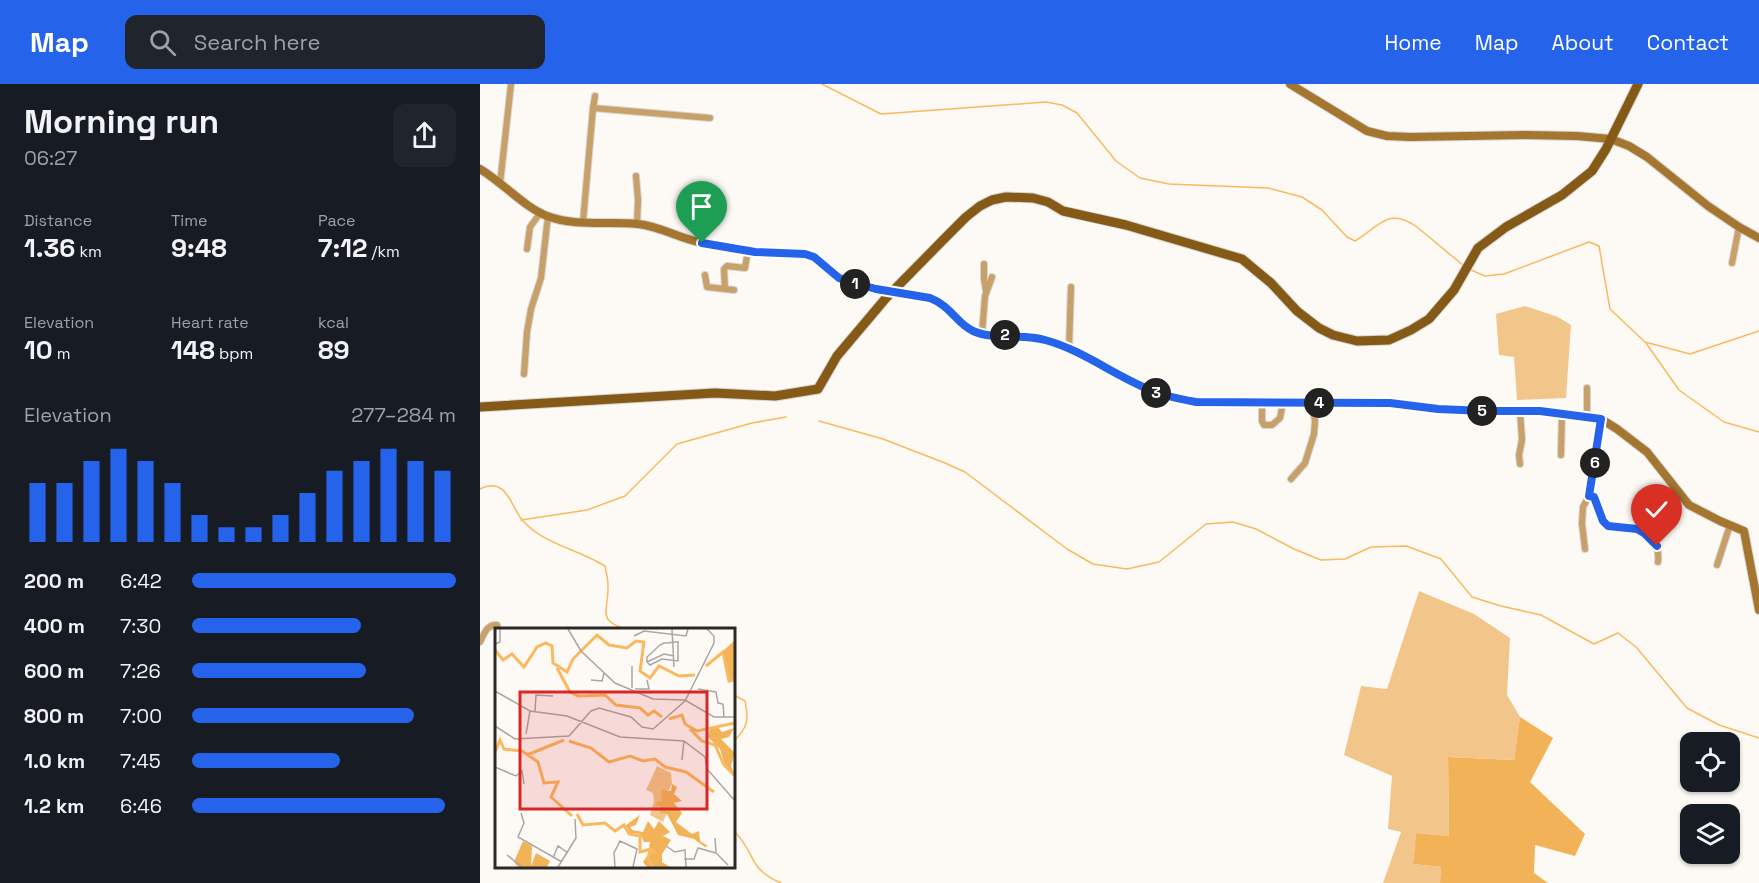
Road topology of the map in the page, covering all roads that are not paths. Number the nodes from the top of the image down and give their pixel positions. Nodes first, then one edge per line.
1 (511, 84) edge
2 (1290, 84) edge
3 (1638, 84) edge
4 (595, 96) dead end
5 (593, 108) junction
6 (710, 118) dead end
7 (1611, 139) junction
8 (480, 169) edge
9 (636, 176) dead end
10 (500, 184) junction
11 (544, 214) junction
12 (583, 222) junction
13 (638, 224) junction
14 (1739, 227) junction
15 (1759, 238) edge
16 (527, 249) dead end
17 (748, 250) junction
18 (1732, 263) dead end
19 (984, 264) dead end
20 (705, 275) dead end
21 (992, 277) dead end
22 (1071, 287) dead end
23 (725, 289) junction
24 (734, 290) dead end
25 (892, 291) junction
26 (986, 291) junction
27 (982, 334) junction
28 (1069, 348) junction
29 (524, 374) dead end
30 (1587, 388) dead end
31 (1262, 403) junction
32 (1283, 403) junction
33 (1312, 404) junction
34 (480, 407) edge
35 (1520, 411) junction
36 (1562, 413) junction
37 (1587, 417) junction
38 (1601, 419) junction
39 (1561, 455) dead end
40 (1520, 464) dead end
41 (1291, 479) dead end
42 (1589, 496) junction
43 (1730, 525) junction
44 (1585, 549) dead end
45 (1658, 562) dead end
46 (1717, 565) dead end
47 (1759, 610) edge
48 (498, 628) edge
49 (480, 642) edge

1 - 10 street
2 - 7 street
3 - 7 main road
4 - 5 street
5 - 6 street
5 - 12 street
7 - 14 street
7 - 25 main road
8 - 10 street
9 - 13 street
10 - 11 street
11 - 12 street
11 - 16 street
11 - 29 street
12 - 13 street
13 - 17 street
14 - 15 street
14 - 18 street
17 - 23 street
17 - 25 street
19 - 26 street
20 - 23 street
21 - 26 street
22 - 28 street
23 - 24 street
25 - 27 street
25 - 34 main road
26 - 27 street
27 - 28 street
28 - 31 street
30 - 37 street
31 - 32 street
31 - 32 street
32 - 33 street
33 - 35 street
33 - 41 street
35 - 36 street
35 - 40 street
36 - 37 street
36 - 39 street
37 - 38 street
38 - 42 street
38 - 43 street
42 - 44 street
42 - 45 street
43 - 46 street
43 - 47 street
48 - 49 street

